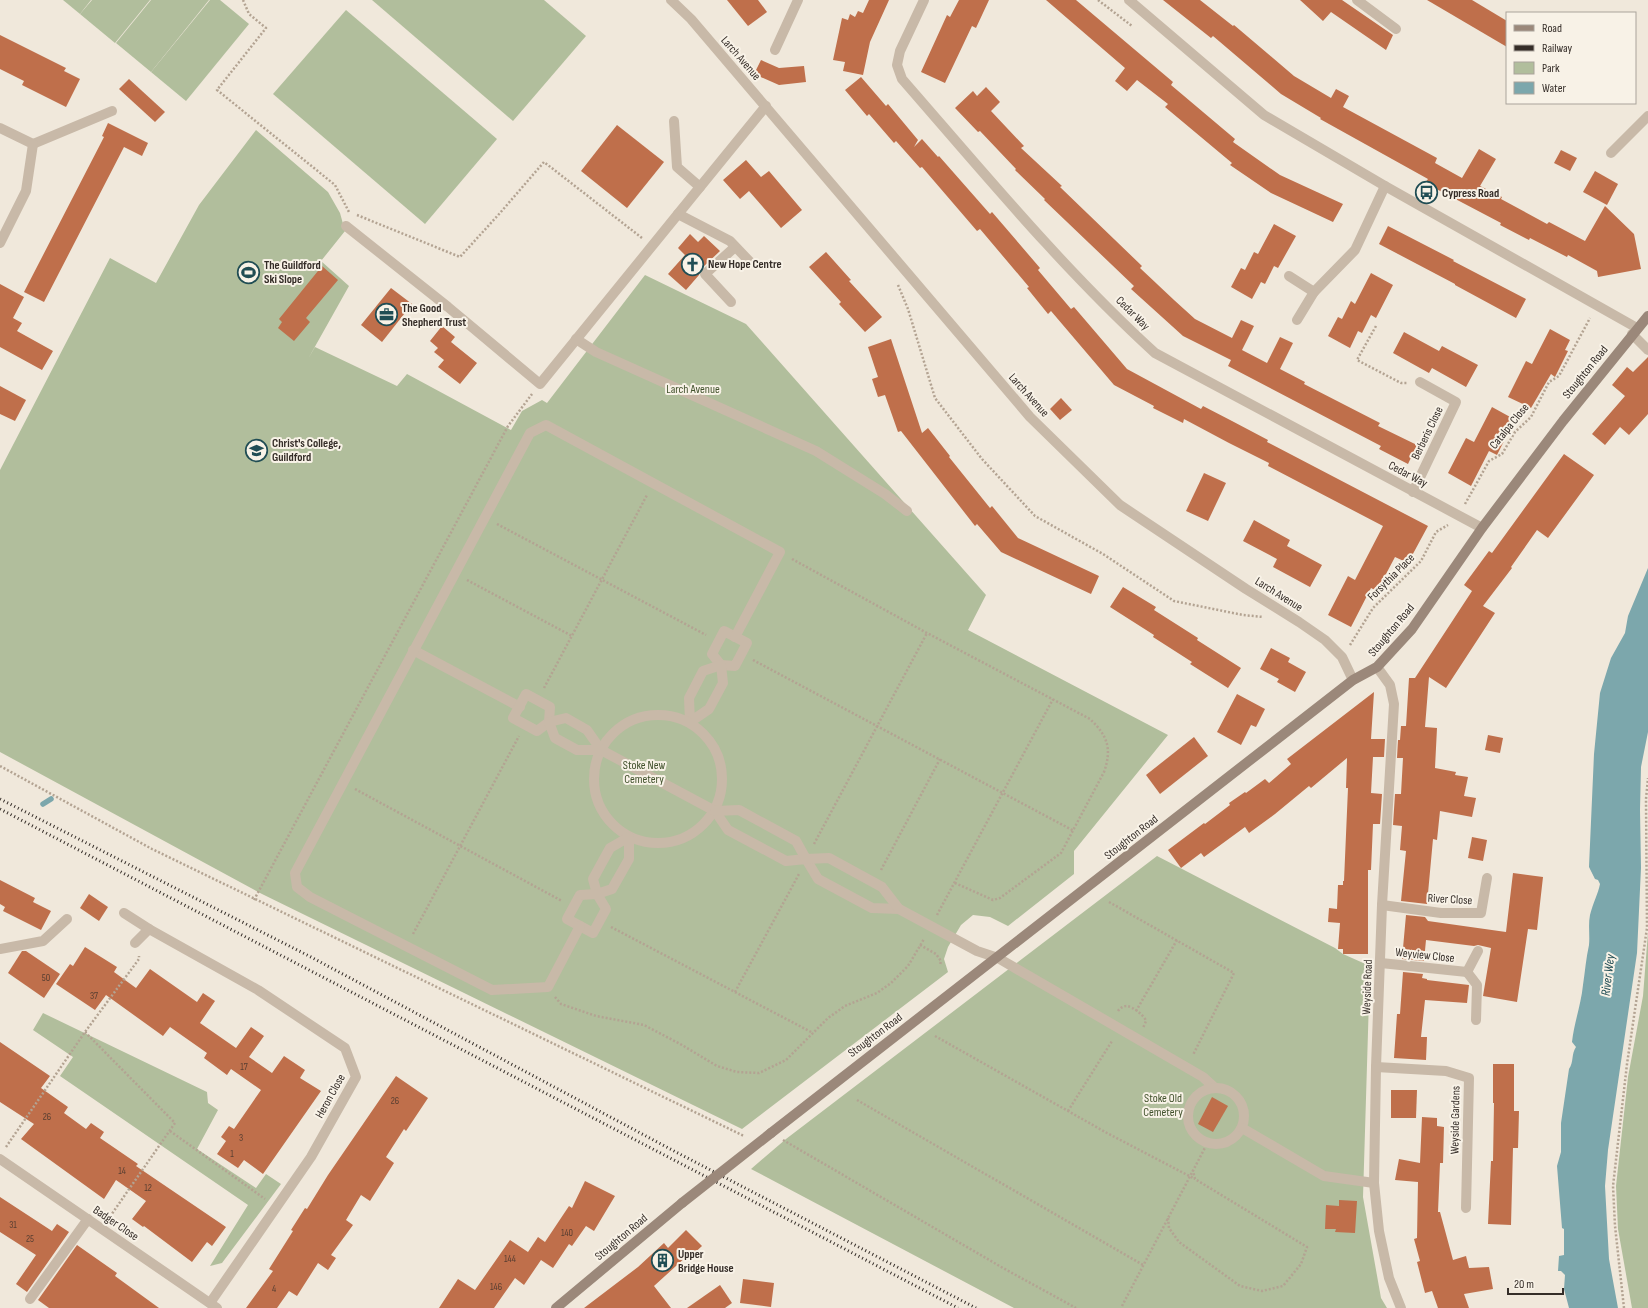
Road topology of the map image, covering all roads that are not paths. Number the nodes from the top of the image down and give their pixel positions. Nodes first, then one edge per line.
1 (671, 0) edge
2 (798, 0) edge
3 (924, 0) edge
4 (1129, 0) edge
5 (1357, 0) edge
6 (1396, 28) dead end
7 (775, 50) dead end
8 (766, 106) junction
9 (112, 112) dead end
10 (1648, 116) edge
11 (674, 121) dead end
12 (0, 128) edge
13 (33, 144) junction
14 (1611, 153) dead end
15 (1385, 186) junction
16 (700, 187) junction
17 (678, 214) junction
18 (346, 226) dead end
19 (0, 243) edge
20 (735, 247) junction
21 (751, 263) dead end
22 (1289, 276) dead end
23 (1314, 292) junction
24 (731, 302) dead end
25 (1648, 316) edge
26 (1297, 320) dead end
27 (1635, 331) junction
28 (576, 339) junction
29 (1648, 350) edge
30 (1420, 382) road end
31 (1413, 492) junction
32 (907, 511) dead end
33 (1482, 528) junction
34 (735, 637) junction
35 (413, 650) junction
36 (721, 665) junction
37 (1377, 668) junction
38 (1353, 680) junction
39 (520, 707) junction
40 (549, 722) junction
41 (690, 722) junction
42 (601, 750) junction
43 (715, 811) junction
44 (628, 837) junction
45 (806, 859) junction
46 (1487, 878) dead end
47 (597, 894) junction
48 (1382, 905) junction
49 (899, 909) junction
50 (124, 913) dead end
51 (67, 919) dead end
52 (580, 926) junction
53 (149, 929) junction
54 (135, 943) road end
55 (0, 949) edge
56 (1478, 951) dead end
57 (998, 958) junction
58 (1381, 963) junction
59 (1467, 972) junction
60 (1476, 1020) dead end
61 (1376, 1067) junction
62 (1215, 1088) junction
63 (1242, 1128) junction
64 (0, 1159) edge
65 (1374, 1183) junction
66 (1466, 1208) dead end
67 (88, 1219) junction
68 (30, 1299) dead end
69 (213, 1306) edge
70 (556, 1308) edge
71 (1402, 1308) edge

1 - 8 street, Larch Avenue
2 - 7 street
3 - 31 street, Cedar Way
4 - 15 street
5 - 6 street
8 - 16 street
8 - 38 street, Larch Avenue
9 - 13 street
10 - 14 street
11 - 16 street
12 - 13 street
13 - 19 street
15 - 23 street
15 - 27 street
16 - 17 street
17 - 20 street
17 - 28 street
18 - 28 street
20 - 21 street
20 - 24 street
22 - 23 street
23 - 26 street
25 - 27 street, Stoughton Road
27 - 29 street
27 - 33 street, Stoughton Road
28 - 32 street
30 - 31 street, Berberis Close
31 - 33 street, Cedar Way
33 - 37 street, Stoughton Road
34 - 35 street
34 - 36 street
34 - 36 street
35 - 39 street
35 - 52 street
36 - 41 street
36 - 41 street
37 - 38 street, Stoughton Road
37 - 48 street, Weyside Road
38 - 57 street, Stoughton Road
39 - 40 street
39 - 40 street
40 - 42 street
40 - 42 street
41 - 42 street
41 - 43 street
42 - 43 street
42 - 44 street
43 - 44 street
43 - 45 street
43 - 45 street
44 - 47 street
44 - 47 street
45 - 49 street
45 - 49 street
46 - 48 street, River Close
47 - 52 street
47 - 52 street
48 - 58 street, Weyside Road
49 - 57 street
50 - 53 street, Heron Close
51 - 55 street
53 - 54 street
53 - 69 street, Heron Close
56 - 59 street
57 - 62 street
57 - 70 street, Stoughton Road, bridge
58 - 59 street, Weyview Close
58 - 61 street, Weyside Road
59 - 60 street
61 - 65 street, Weyside Road
61 - 66 street, Weyside Gardens
62 - 63 street
62 - 63 street
63 - 65 street
64 - 67 street, Badger Close
65 - 71 street, Weyside Road
67 - 68 street
67 - 69 street, Badger Close

